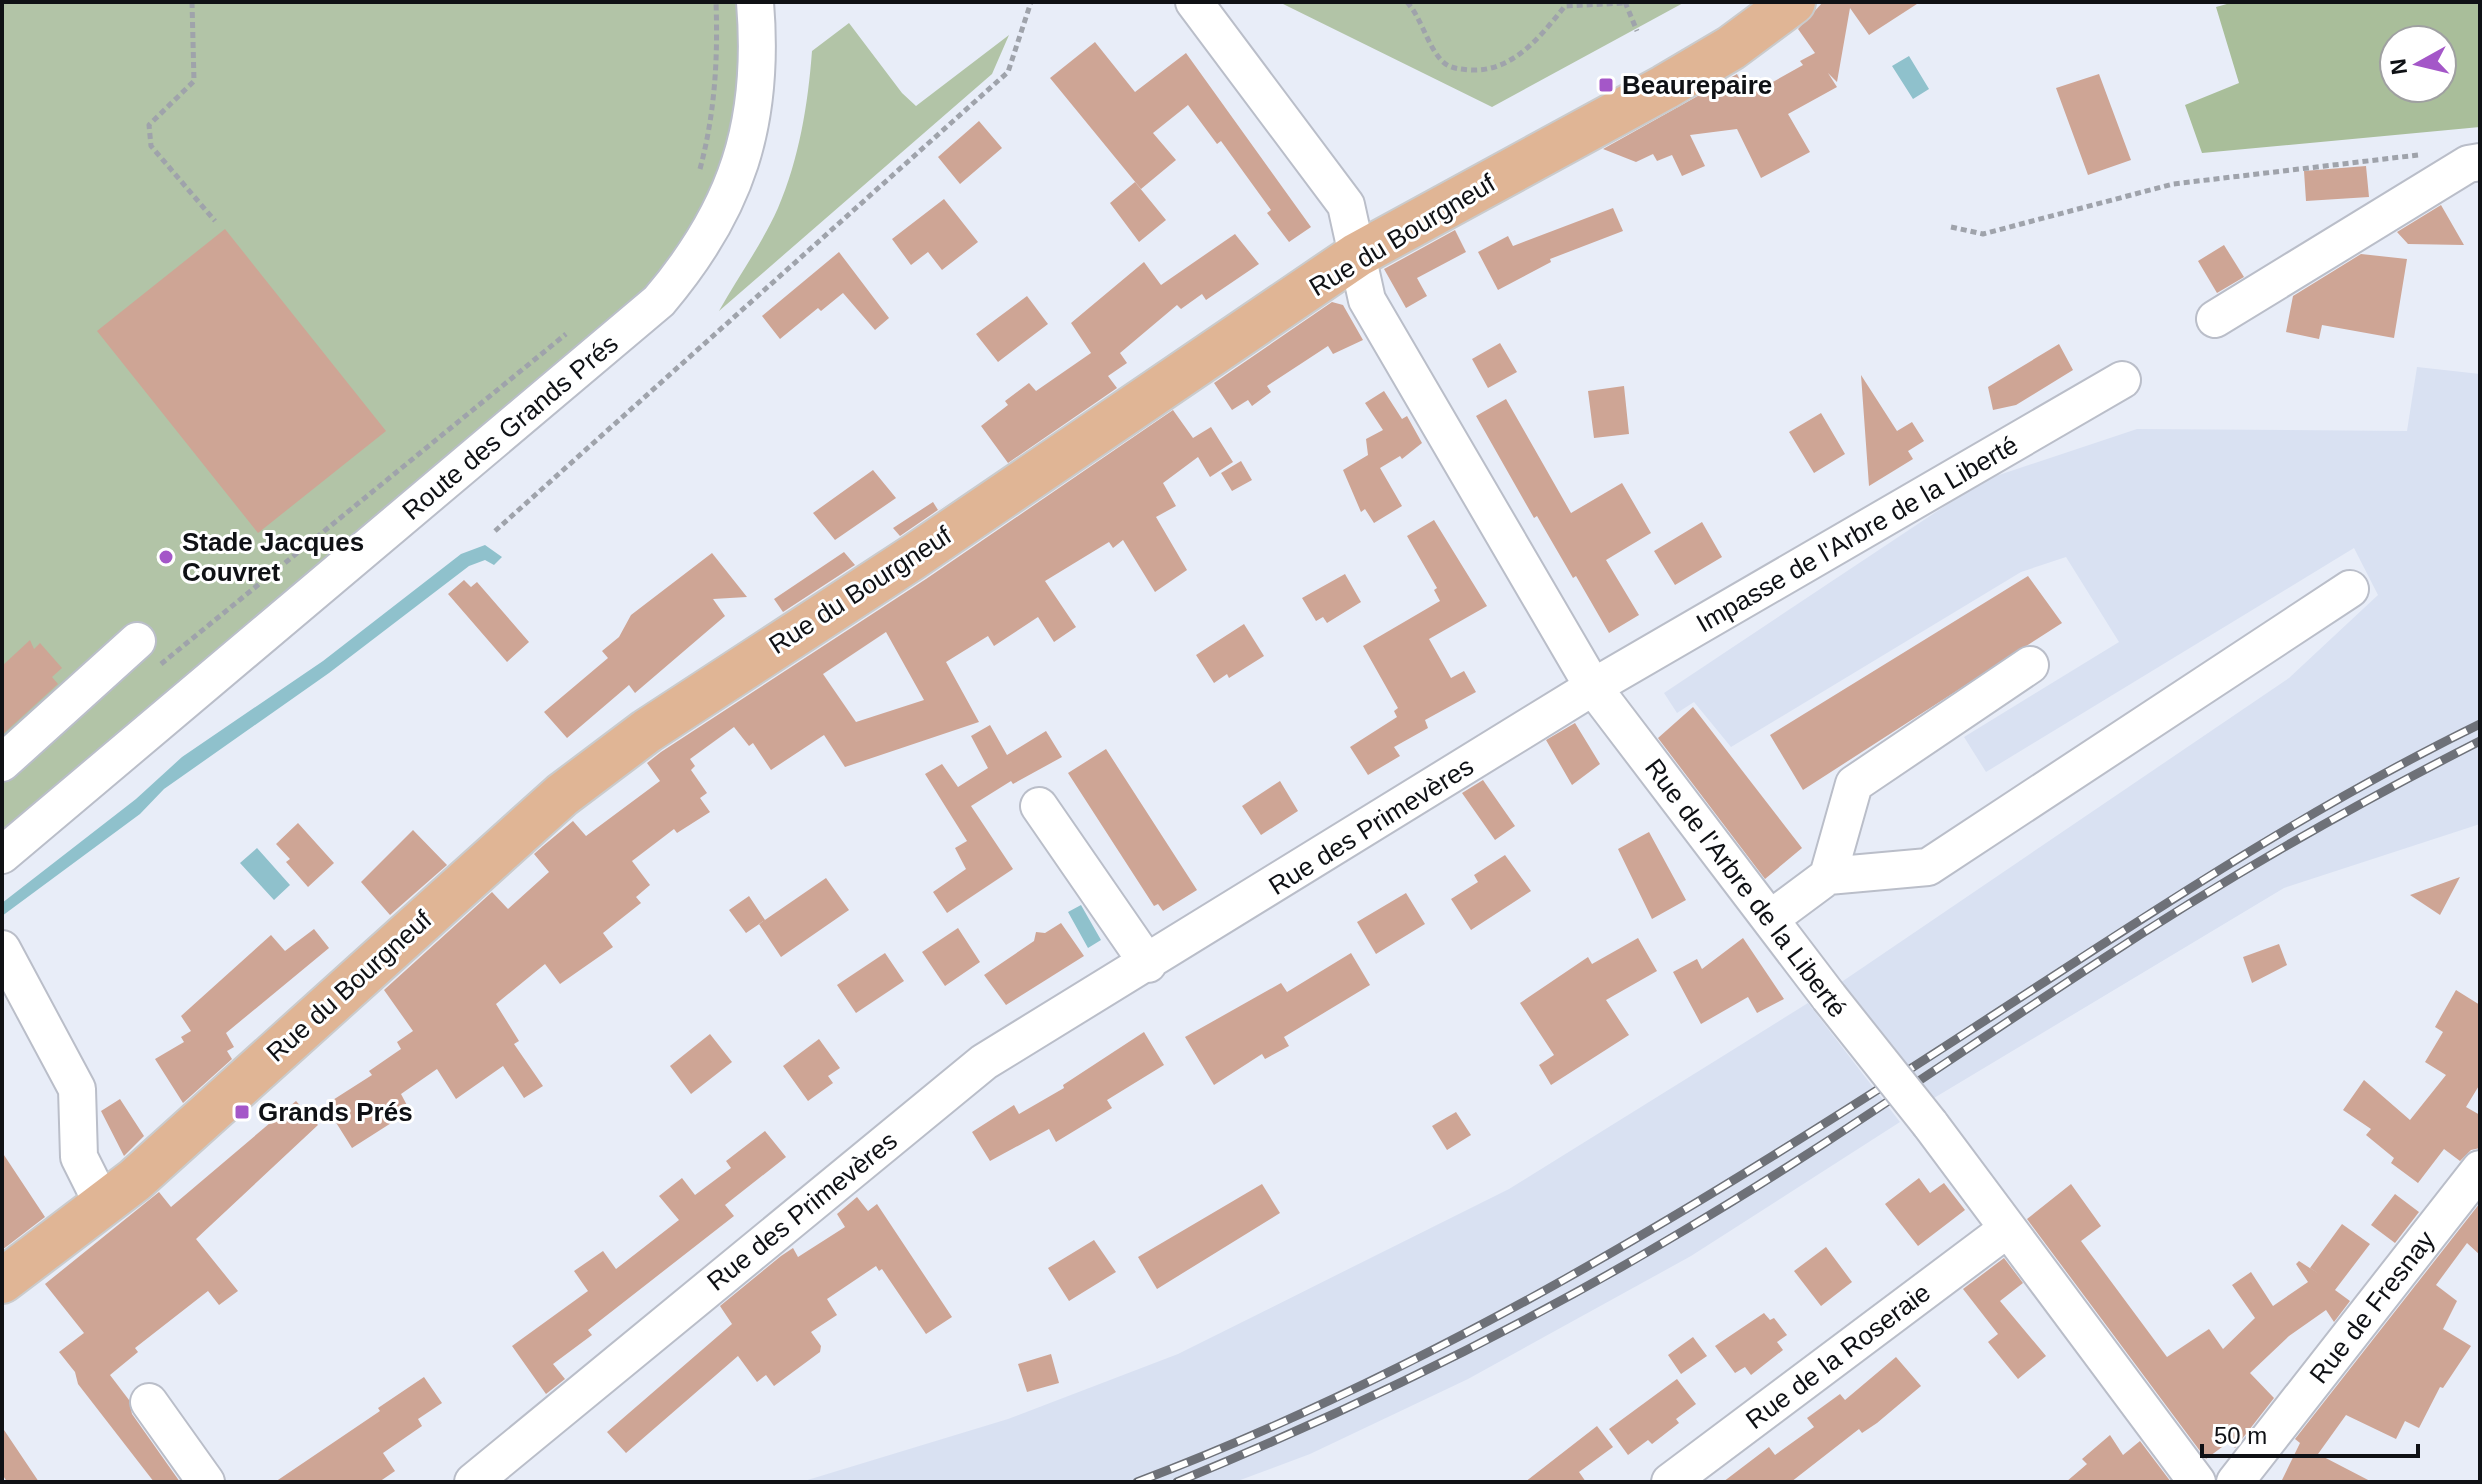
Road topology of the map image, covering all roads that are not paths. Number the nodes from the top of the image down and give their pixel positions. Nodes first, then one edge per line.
1 (755, 2) edge
2 (1194, 2) edge
3 (1793, 2) edge
4 (2474, 163) edge
5 (1357, 255) junction
6 (2215, 319) dead end
7 (2122, 380) dead end
8 (2350, 589) dead end
9 (144, 657) road end
10 (2030, 665) dead end
11 (1593, 687) junction
12 (2, 763) edge
13 (1039, 806) dead end
14 (2, 855) edge
15 (1828, 876) junction
16 (1770, 919) junction
17 (2, 949) edge
18 (1148, 964) junction
19 (2480, 1169) edge
20 (103, 1205) junction
21 (2006, 1230) junction
22 (2, 1281) edge
23 (149, 1402) dead end
24 (206, 1482) edge
25 (473, 1482) edge
26 (1670, 1482) edge
27 (2197, 1482) edge
28 (2235, 1482) edge

1 - 14 street, Route des Grands Prés
2 - 5 street, Rue de l'Arbre de la Liberté
3 - 5 main road, Rue du Bourgneuf
4 - 6 street
5 - 11 street, Rue de l'Arbre de la Liberté
5 - 20 main road, Rue du Bourgneuf
7 - 11 street, Impasse de l'Arbre de la Liberté
8 - 15 street
9 - 12 street
10 - 15 street
11 - 16 street, Rue de l'Arbre de la Liberté
11 - 18 street, Rue des Primevères
13 - 18 street
15 - 16 street
16 - 21 street, Rue de l'Arbre de la Liberté, bridge
17 - 20 street
18 - 25 street, Rue des Primevères
19 - 28 street, Rue de Fresnay
20 - 22 main road, Rue du Bourgneuf
21 - 26 street, Rue de la Roseraie
21 - 27 street, Rue de l'Arbre de la Liberté
23 - 24 street

